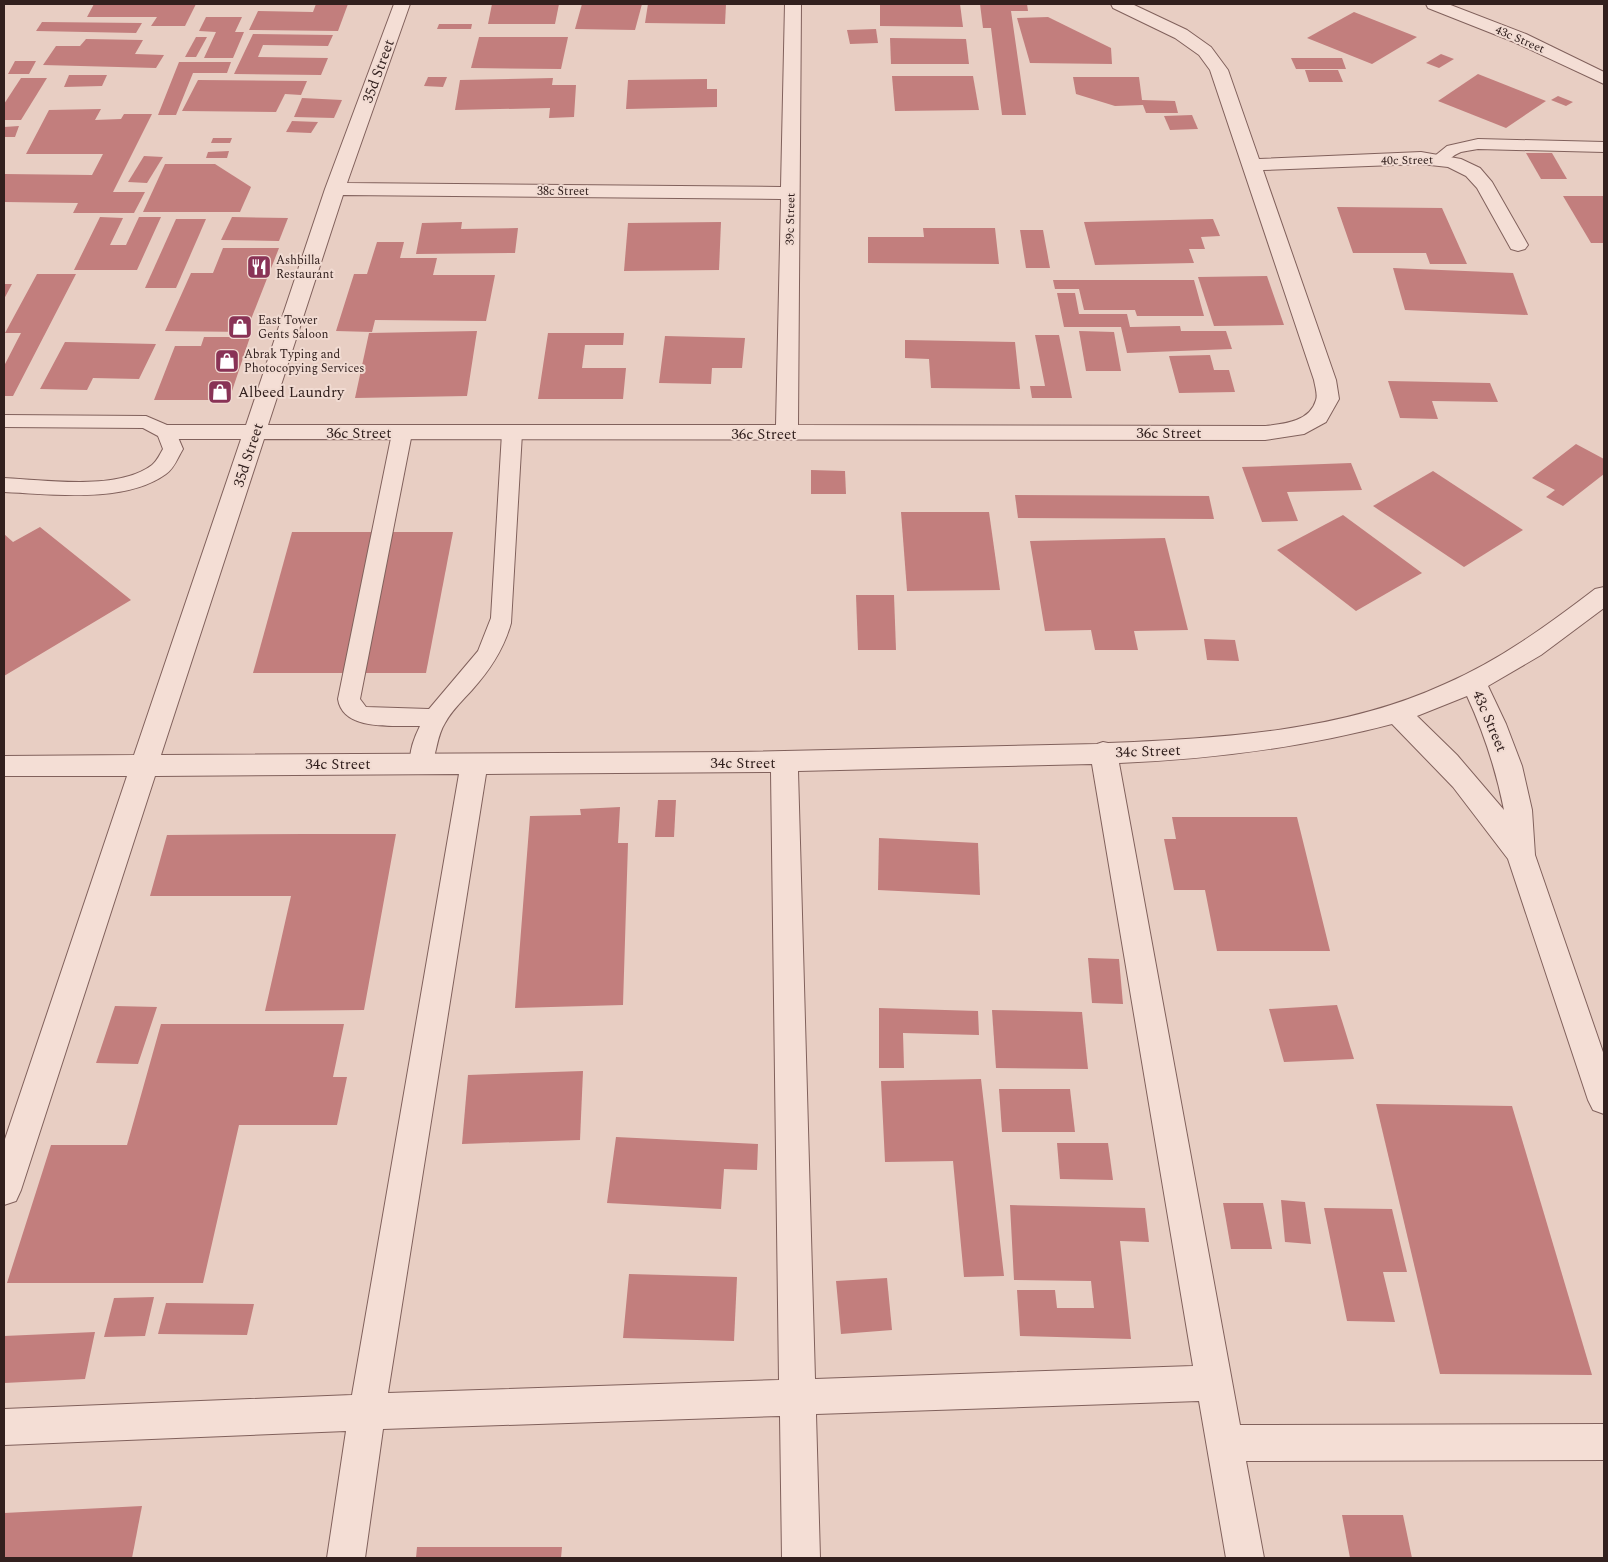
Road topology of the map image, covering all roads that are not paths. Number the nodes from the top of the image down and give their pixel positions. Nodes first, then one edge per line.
1 (402, 4) edge
2 (793, 4) edge
3 (1119, 4) edge
4 (1434, 4) edge
5 (1604, 79) edge
6 (1604, 146) edge
7 (1439, 159) junction
8 (1251, 165) junction
9 (335, 189) junction
10 (791, 192) junction
11 (1518, 245) dead end
12 (4, 421) edge
13 (167, 432) junction
14 (255, 432) junction
15 (402, 433) junction
16 (512, 433) junction
17 (787, 434) junction
18 (4, 485) edge
19 (1604, 595) edge
20 (1474, 684) junction
21 (1397, 713) junction
22 (434, 718) junction
23 (1103, 752) junction
24 (784, 762) junction
25 (421, 764) junction
26 (474, 764) junction
27 (4, 766) edge
28 (145, 766) junction
29 (1521, 855) junction
30 (1604, 1100) edge
31 (4, 1190) edge
32 (1215, 1383) junction
33 (798, 1397) junction
34 (367, 1412) junction
35 (4, 1427) edge
36 (1604, 1442) edge
37 (1225, 1443) junction
38 (346, 1558) edge
39 (801, 1558) edge
40 (1245, 1558) edge

1 - 9 street, 35d Street
2 - 10 street, 39c Street
3 - 8 street
4 - 5 street, 43c Street
6 - 7 lane
7 - 8 street, 40c Street
7 - 11 street, 40c Street
8 - 17 street, 36c Street
9 - 10 street, 38c Street
9 - 14 street, 35d Street
10 - 17 street, 39c Street
12 - 13 lane
13 - 14 street, 36c Street
13 - 18 lane
14 - 15 street, 36c Street
14 - 28 street, 35d Street
15 - 16 street, 36c Street
15 - 22 lane
16 - 17 street, 36c Street
16 - 22 lane
19 - 20 street, 43c Street
20 - 21 street, 34c Street
20 - 29 street, 43c Street
21 - 23 street, 34c Street
21 - 29 street, 43c Street
22 - 25 lane
23 - 24 street, 34c Street
23 - 32 street
24 - 26 street, 34c Street
24 - 33 street
25 - 26 street, 34c Street
25 - 28 street, 34c Street
26 - 34 street
27 - 28 street, 34c Street
28 - 31 street, 35d Street
29 - 30 street, 43c Street
32 - 33 street
32 - 37 street
33 - 34 street
33 - 39 street
34 - 35 street
34 - 38 street
36 - 37 street
37 - 40 street

